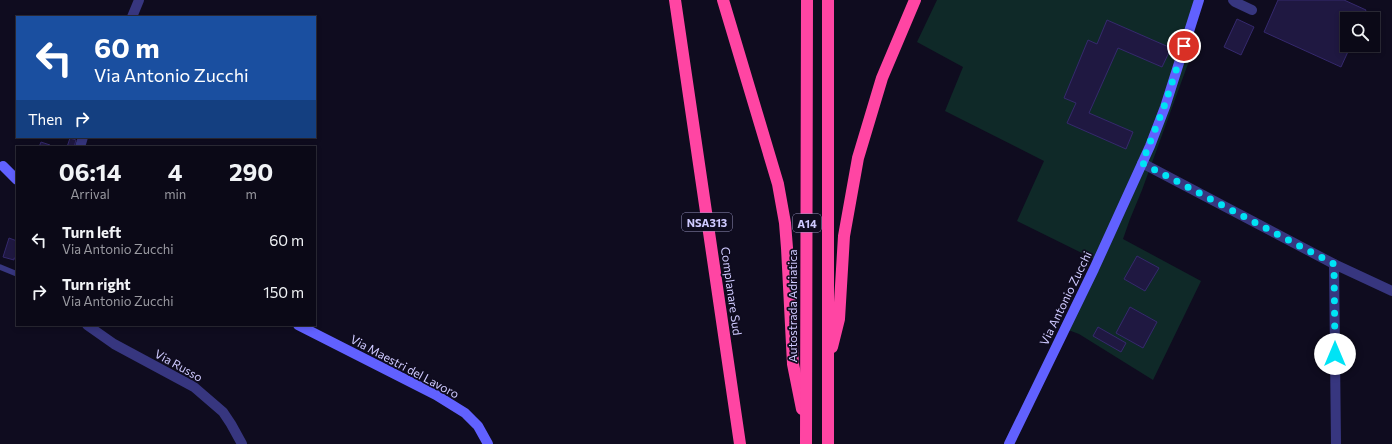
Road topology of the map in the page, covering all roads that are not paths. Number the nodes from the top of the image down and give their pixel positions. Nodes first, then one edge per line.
1 (139, 0) edge
2 (675, 0) edge
3 (723, 0) edge
4 (807, 0) edge
5 (828, 0) edge
6 (915, 0) edge
7 (1198, 0) edge
8 (1233, 0) edge
9 (1252, 10) dead end
10 (132, 16) edge
11 (1142, 163) junction
12 (1, 165) edge
13 (16, 172) edge
14 (16, 179) edge
15 (1334, 264) junction
16 (0, 267) edge
17 (16, 274) edge
18 (1392, 291) edge
19 (88, 326) edge
20 (300, 326) edge
21 (828, 360) junction
22 (806, 426) junction
23 (242, 444) edge
24 (488, 444) edge
25 (740, 444) edge
26 (806, 444) edge
27 (828, 444) edge
28 (1009, 444) edge
29 (1336, 444) edge

1 - 10 street
2 - 25 highway, Complanare Sud / NSA313
3 - 22 highway
4 - 22 highway, Autostrada Adriatica / A14
5 - 21 highway, A14
6 - 21 highway
7 - 11 main road, Via Antonio Zucchi
8 - 9 street
11 - 15 street
11 - 28 main road, Via Antonio Zucchi
12 - 13 main road
12 - 14 main road
15 - 18 street
15 - 29 street
16 - 17 lane
19 - 23 street, Via Russo
20 - 24 main road, Via Maestri del Lavoro
21 - 27 highway, A14
22 - 26 highway, Autostrada Adriatica / A14

